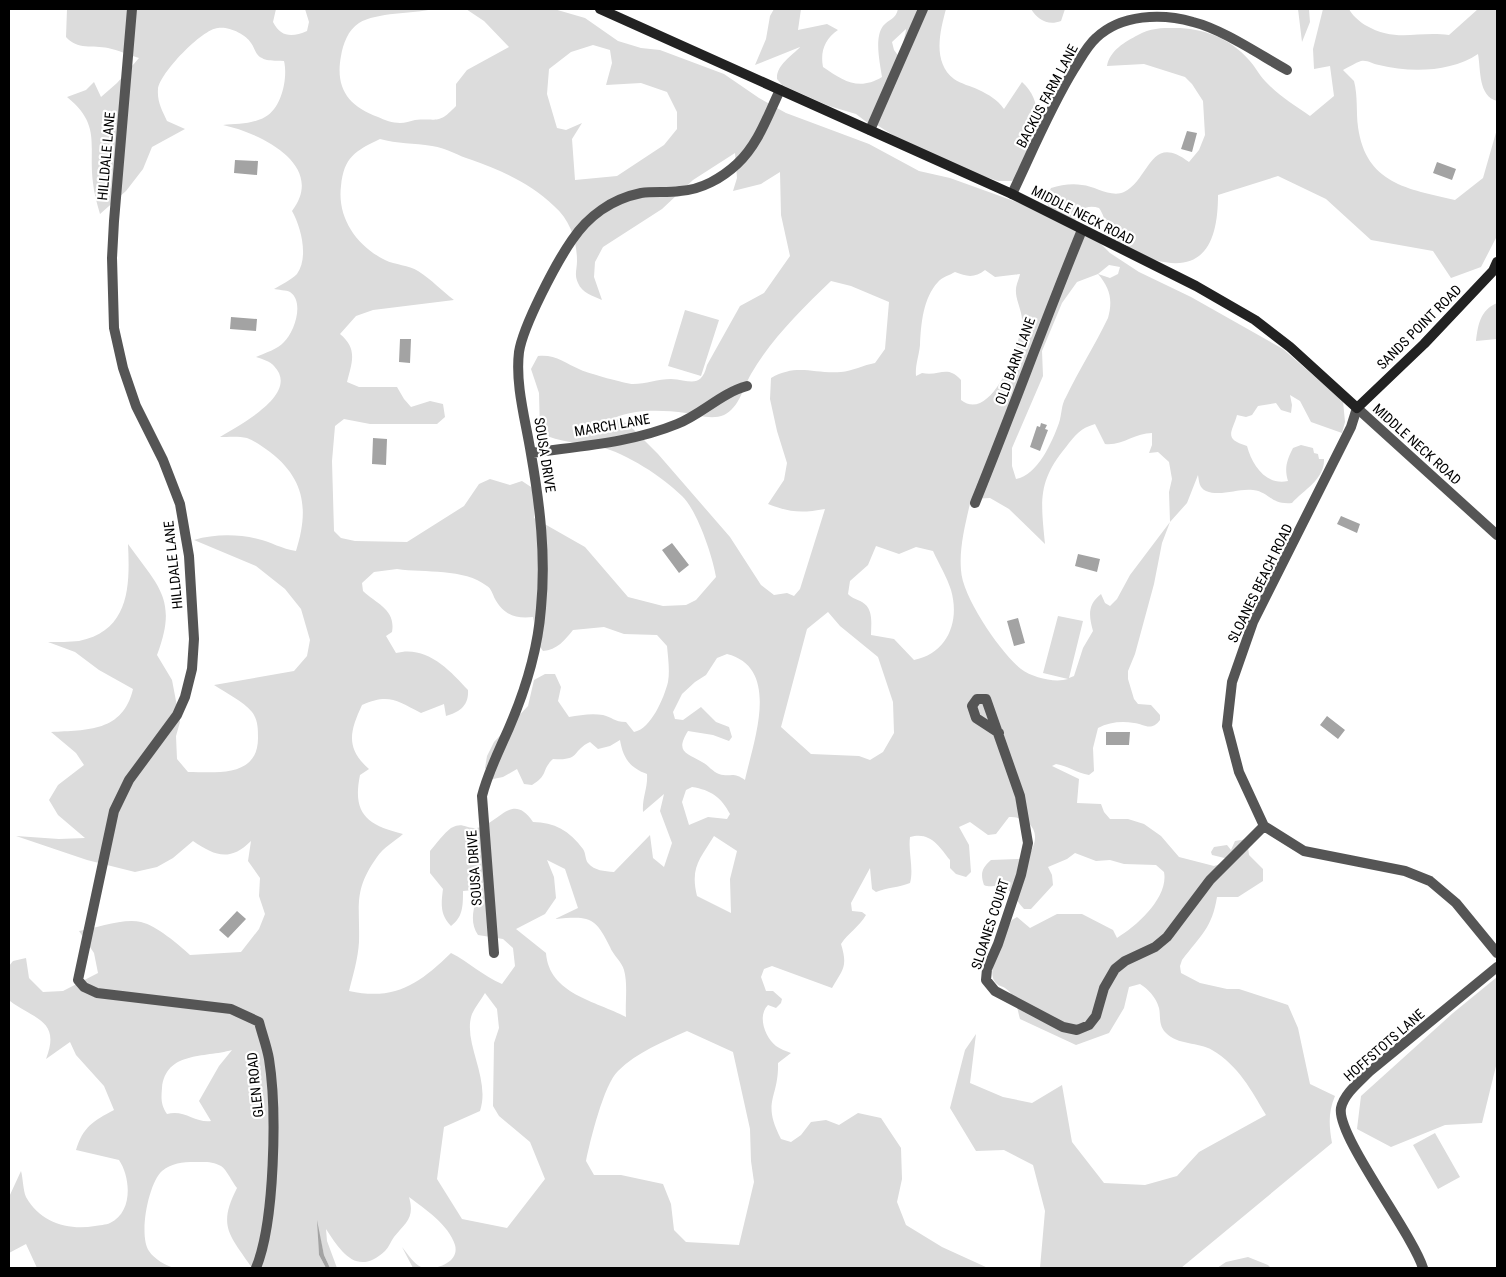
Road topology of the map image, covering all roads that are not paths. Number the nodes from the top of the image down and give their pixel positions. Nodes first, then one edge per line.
1 (132, 9) edge
2 (600, 9) edge
3 (922, 9) edge
4 (1287, 70) dead end
5 (780, 90) junction
6 (870, 130) junction
7 (1012, 194) junction
8 (1082, 230) junction
9 (1497, 262) edge
10 (747, 386) dead end
11 (1357, 408) junction
12 (531, 453) junction
13 (975, 503) dead end
14 (1497, 535) edge
15 (999, 733) dead end
16 (1264, 826) junction
17 (494, 953) dead end
18 (1497, 953) edge
19 (1497, 967) edge
20 (81, 984) joint
21 (256, 1268) edge
22 (1423, 1268) edge

1 - 20 street, HILLDALE LANE
2 - 5 main road, MIDDLE NECK ROAD
3 - 6 street
4 - 7 street, BACKUS FARM LANE
5 - 6 main road, MIDDLE NECK ROAD
5 - 12 street, SOUSA DRIVE
6 - 7 main road, MIDDLE NECK ROAD
7 - 8 main road, MIDDLE NECK ROAD
8 - 11 main road, MIDDLE NECK ROAD
8 - 13 street, OLD BARN LANE
9 - 11 main road, SANDS POINT ROAD
10 - 12 street, MARCH LANE
11 - 14 street, MIDDLE NECK ROAD
11 - 16 street, SLOANES BEACH ROAD
12 - 17 street, SOUSA DRIVE
15 - 16 street, SLOANES COURT
16 - 18 street
19 - 22 street, HOFFSTOTS LANE
20 - 21 street, GLEN ROAD

